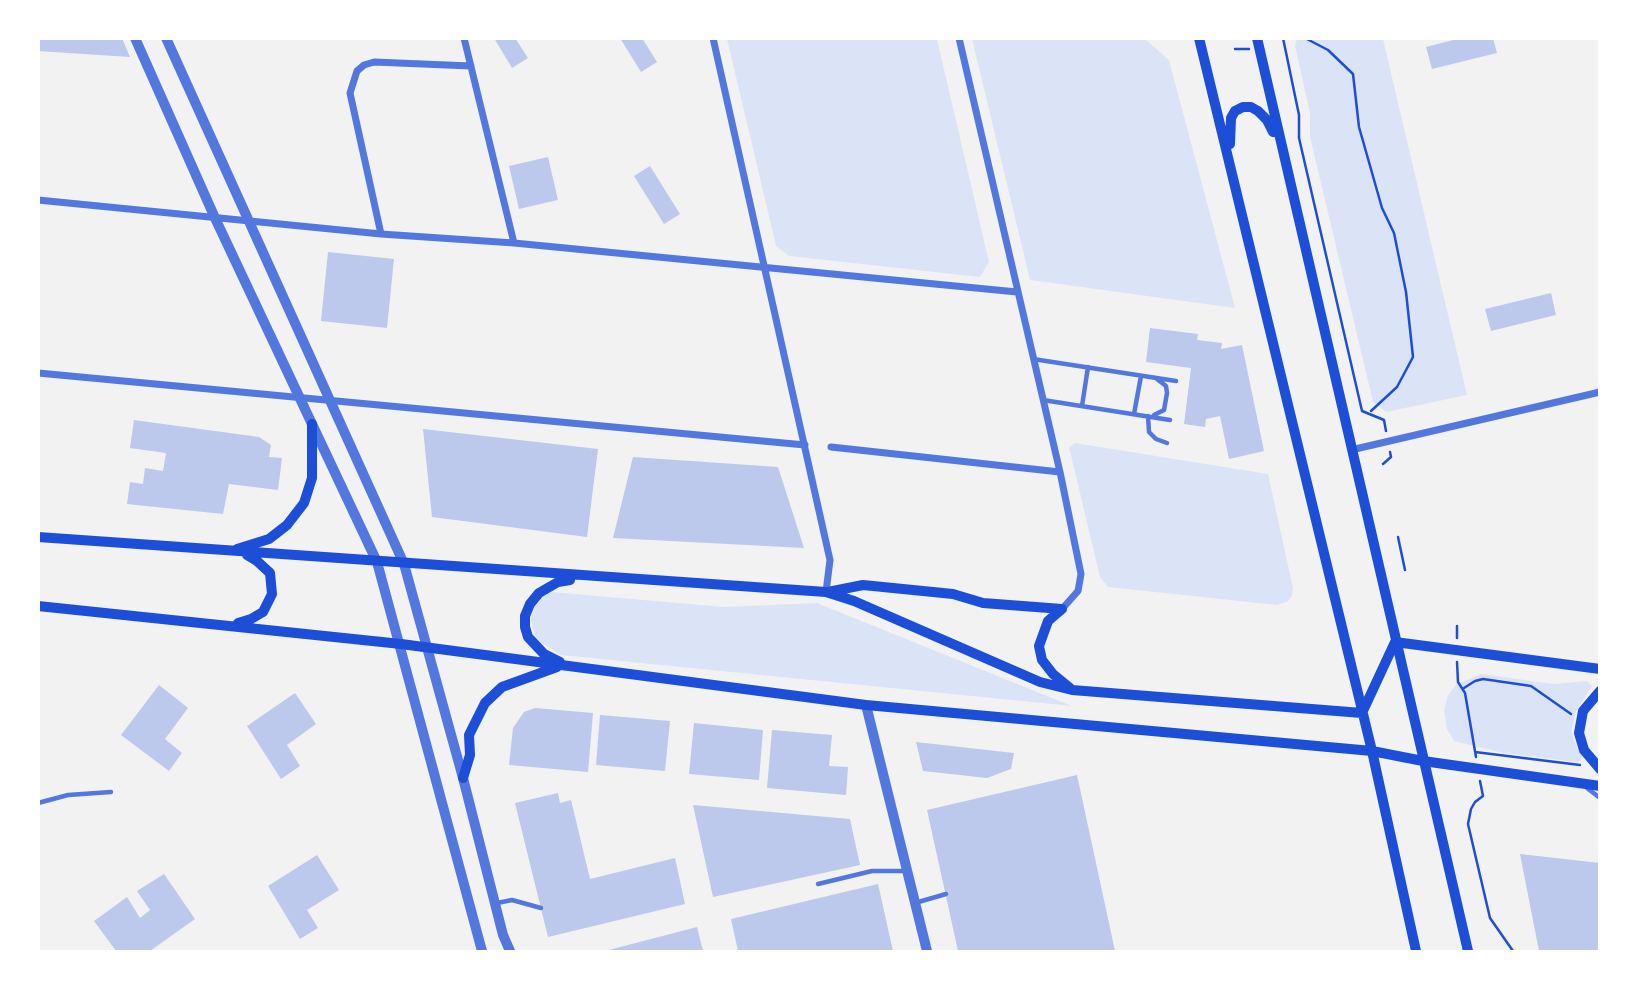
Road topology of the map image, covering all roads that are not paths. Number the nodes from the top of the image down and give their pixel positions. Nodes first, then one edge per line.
1 (135, 38) edge
2 (166, 38) edge
3 (464, 38) edge
4 (713, 38) edge
5 (959, 38) edge
6 (1199, 38) edge
7 (1256, 38) edge
8 (471, 66) junction
9 (1281, 147) junction
10 (1230, 161) junction
11 (38, 200) edge
12 (215, 218) junction
13 (247, 221) junction
14 (381, 234) junction
15 (514, 243) junction
16 (763, 267) junction
17 (1017, 292) junction
18 (1033, 359) junction
19 (1088, 368) junction
20 (38, 373) edge
21 (1141, 376) junction
22 (1149, 377) junction
23 (1176, 381) dead end
24 (1600, 392) edge
25 (299, 397) junction
26 (330, 400) junction
27 (1043, 400) junction
28 (1082, 406) junction
29 (1134, 414) junction
30 (1145, 416) junction
31 (1170, 420) dead end
32 (312, 424) junction
33 (1167, 443) dead end
34 (805, 445) junction
35 (831, 447) dead end
36 (1351, 450) junction
37 (1060, 472) junction
38 (38, 537) edge
39 (229, 551) junction
40 (242, 552) junction
41 (377, 562) junction
42 (404, 564) junction
43 (600, 578) junction
44 (825, 592) junction
45 (38, 606) edge
46 (1027, 606) junction
47 (1062, 609) junction
48 (228, 625) junction
49 (1043, 630) junction
50 (1395, 642) junction
51 (401, 644) junction
52 (426, 647) junction
53 (561, 666) junction
54 (577, 667) junction
55 (1600, 669) edge
56 (1072, 690) junction
57 (1600, 691) edge
58 (866, 705) junction
59 (1362, 712) junction
60 (1372, 751) junction
61 (1423, 761) junction
62 (1598, 767) edge
63 (463, 778) junction
64 (1577, 783) junction
65 (1600, 786) edge
66 (110, 792) dead end
67 (1600, 798) edge
68 (38, 803) edge
69 (907, 871) junction
70 (818, 884) dead end
71 (946, 894) dead end
72 (496, 902) junction
73 (915, 903) junction
74 (541, 908) dead end
75 (482, 951) edge
76 (510, 951) edge
77 (927, 951) edge
78 (1416, 951) edge
79 (1468, 951) edge

1 - 12 street
2 - 13 street
3 - 8 street
4 - 16 street
5 - 17 street
6 - 10 main road
7 - 9 main road
8 - 14 street
8 - 15 street
9 - 10 main road
9 - 36 main road
10 - 59 main road
11 - 12 street
12 - 13 street
12 - 25 street
13 - 14 street
13 - 26 street
14 - 15 street
15 - 16 street
16 - 17 street
16 - 34 street
17 - 18 street
18 - 19 lane
18 - 27 street
19 - 21 lane
19 - 28 lane
20 - 25 street
21 - 22 lane
21 - 29 lane
22 - 23 lane
22 - 30 lane
24 - 36 street
25 - 26 street
25 - 32 street
26 - 34 street
26 - 42 street
27 - 28 lane
27 - 37 street
28 - 29 lane
29 - 30 lane
30 - 31 lane
30 - 33 lane
32 - 39 main road
32 - 41 street
34 - 44 street
35 - 37 street
36 - 50 main road
37 - 47 street
38 - 39 main road
39 - 40 main road
40 - 41 main road
40 - 48 main road
41 - 42 main road
41 - 51 street
42 - 43 main road
42 - 52 street
43 - 44 main road
43 - 54 main road
44 - 46 main road
44 - 56 main road
45 - 48 main road
46 - 47 main road
46 - 49 main road
47 - 49 main road
48 - 51 main road
49 - 56 main road
50 - 55 main road
50 - 59 main road
50 - 61 main road
51 - 52 main road
51 - 75 street
52 - 53 main road
52 - 63 street
53 - 54 main road
53 - 63 main road
54 - 58 main road
56 - 59 main road
57 - 62 main road
58 - 60 main road
58 - 69 street
59 - 60 main road
60 - 61 main road
60 - 78 main road
61 - 64 main road
61 - 79 main road
63 - 72 street
64 - 65 main road
64 - 67 lane
66 - 68 lane
69 - 70 lane
69 - 73 street
71 - 73 lane
72 - 74 lane
72 - 76 street
73 - 77 street

